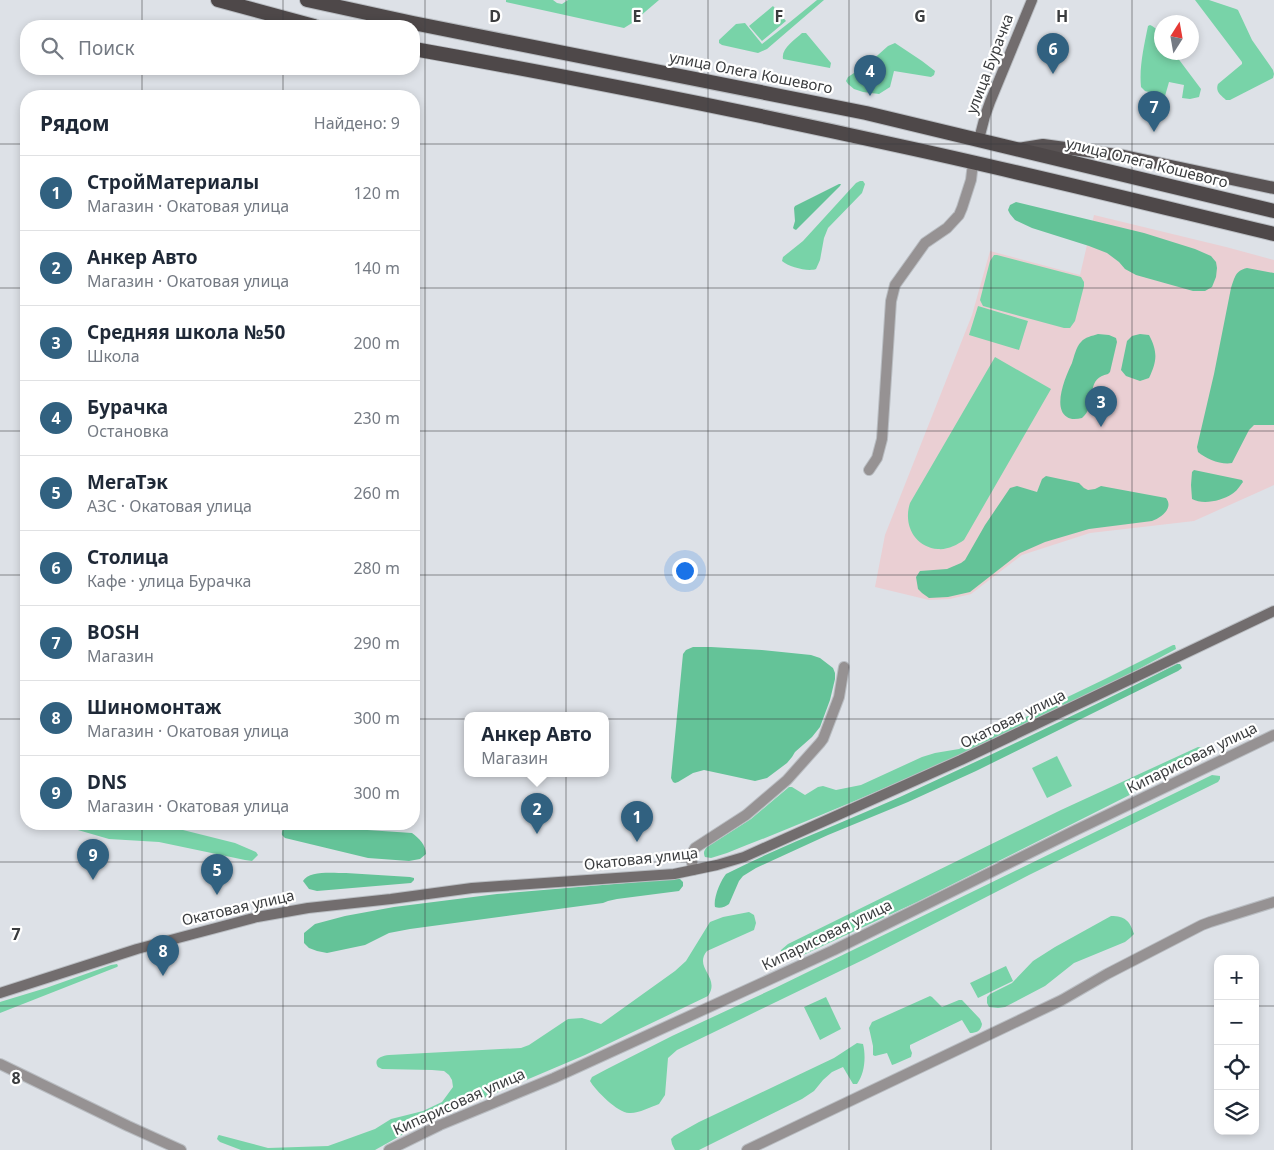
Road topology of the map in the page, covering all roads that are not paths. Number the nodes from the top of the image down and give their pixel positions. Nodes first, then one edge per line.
1 (218, 0) edge
2 (307, 0) edge
3 (1032, 0) edge
4 (292, 20) edge
5 (398, 20) edge
6 (420, 25) edge
7 (420, 50) edge
8 (979, 139) junction
9 (1018, 149) junction
10 (973, 163) junction
11 (1274, 188) edge
12 (1274, 211) edge
13 (1274, 234) edge
14 (869, 470) dead end
15 (1274, 612) edge
16 (844, 667) dead end
17 (1274, 735) edge
18 (694, 870) junction
19 (1274, 902) edge
20 (0, 993) edge
21 (0, 1064) edge
22 (180, 1150) edge
23 (388, 1150) edge
24 (747, 1150) edge

1 - 4 highway
2 - 5 highway, улица Олега Кошевого
3 - 8 main road, улица Бурачка
6 - 8 highway, улица Олега Кошевого
7 - 10 highway
8 - 9 highway, улица Олега Кошевого
9 - 11 main road
9 - 12 highway, улица Олега Кошевого
10 - 13 highway
10 - 14 street
15 - 18 main road, Окатовая улица
16 - 18 street
17 - 23 street, Кипарисовая улица
18 - 20 main road, Окатовая улица
19 - 24 street
21 - 22 street

